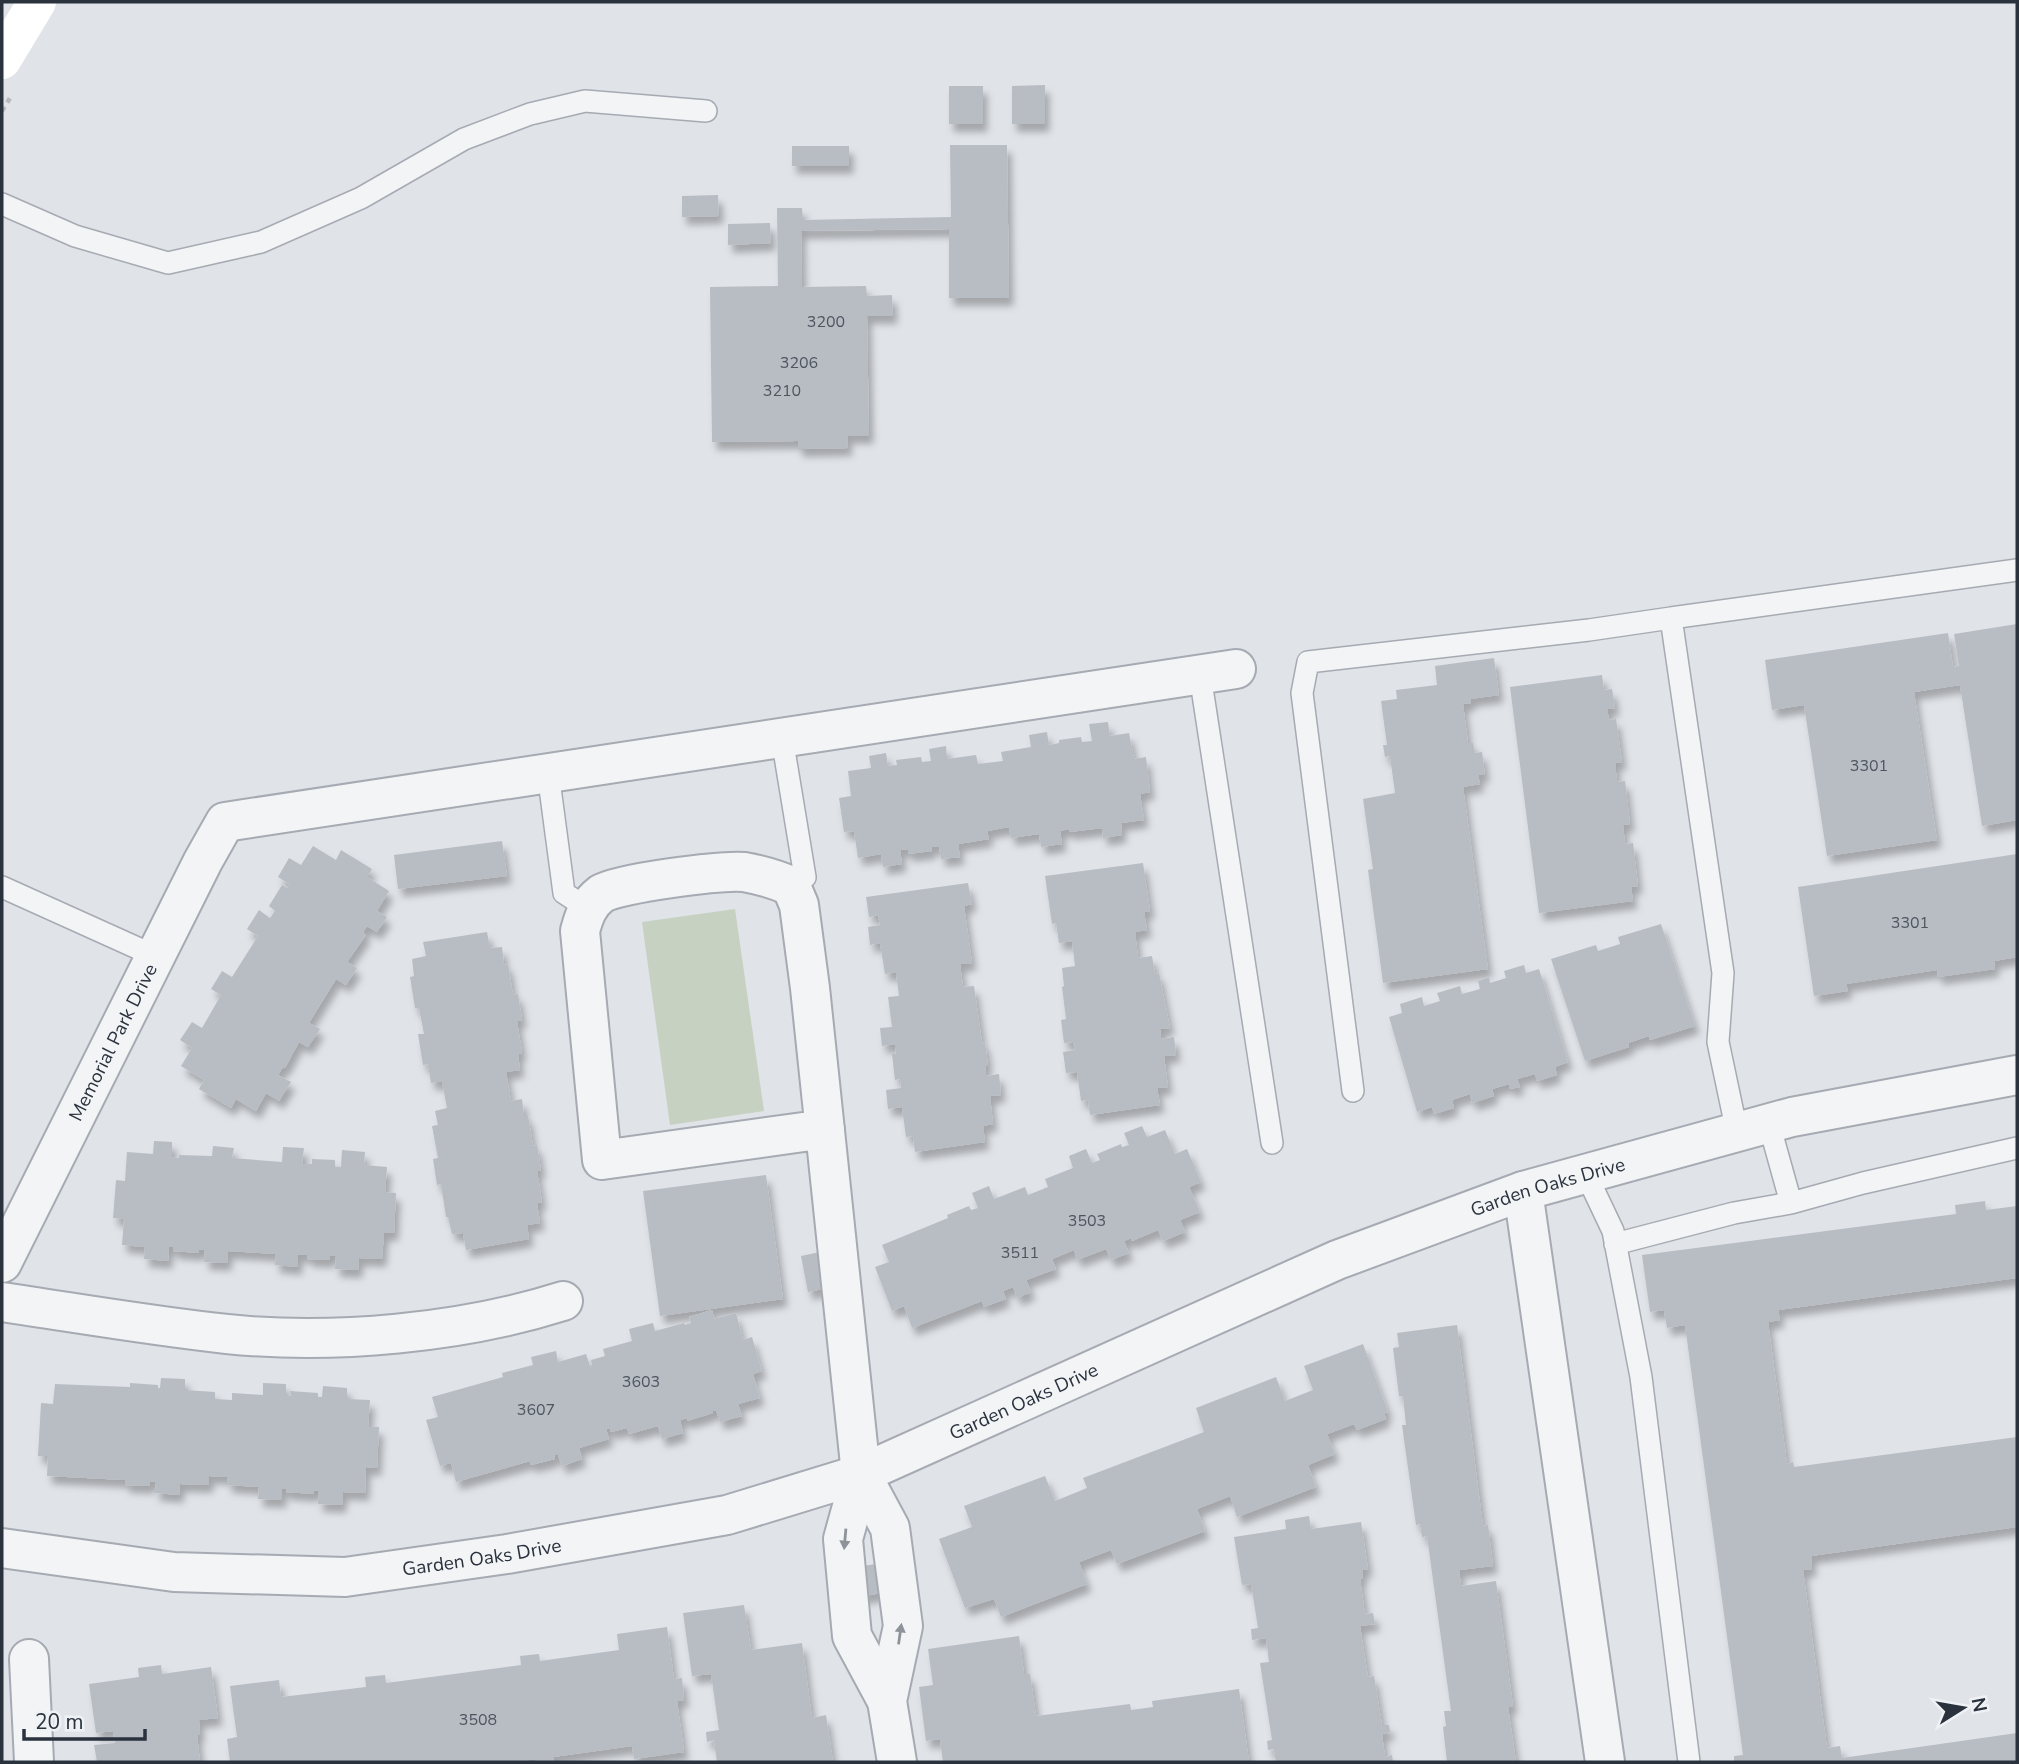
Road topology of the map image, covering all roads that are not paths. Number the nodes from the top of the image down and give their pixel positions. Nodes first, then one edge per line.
1 (37, 2) edge
2 (2, 60) edge
3 (706, 111) dead end
4 (2, 204) edge
5 (2017, 569) edge
6 (1671, 618) junction
7 (1218, 672) joint
8 (782, 738) junction
9 (548, 773) junction
10 (791, 886) junction
11 (2, 887) edge
12 (587, 908) junction
13 (155, 956) junction
14 (2017, 1075) edge
15 (1353, 1091) dead end
16 (1753, 1128) junction
17 (825, 1129) junction
18 (1272, 1143) dead end
19 (2017, 1148) edge
20 (1586, 1174) junction
21 (1523, 1191) junction
22 (1791, 1203) junction
23 (1615, 1244) junction
24 (2, 1263) edge
25 (563, 1301) dead end
26 (2, 1302) edge
27 (861, 1474) junction
28 (2, 1548) edge
29 (29, 1659) dead end
30 (887, 1700) junction
31 (34, 1762) edge
32 (897, 1762) edge
33 (1605, 1762) edge
34 (1689, 1762) edge

1 - 2 street
3 - 4 lane
5 - 6 lane
6 - 15 lane
6 - 16 lane
7 - 8 street
7 - 18 lane
8 - 9 street
8 - 10 lane
9 - 12 lane
9 - 13 street, Memorial Park Drive
10 - 12 street
10 - 17 street
11 - 13 lane
12 - 17 street
13 - 24 street, Memorial Park Drive
14 - 16 street, Garden Oaks Drive
16 - 20 street, Garden Oaks Drive
16 - 22 lane
17 - 27 street
19 - 22 lane
20 - 21 street, Garden Oaks Drive
20 - 23 lane
21 - 27 street, Garden Oaks Drive
21 - 33 street
22 - 23 lane
23 - 34 lane
25 - 26 street
27 - 28 street, Garden Oaks Drive
30 -> 27 street
27 -> 30 street
29 - 31 street
30 - 32 street

